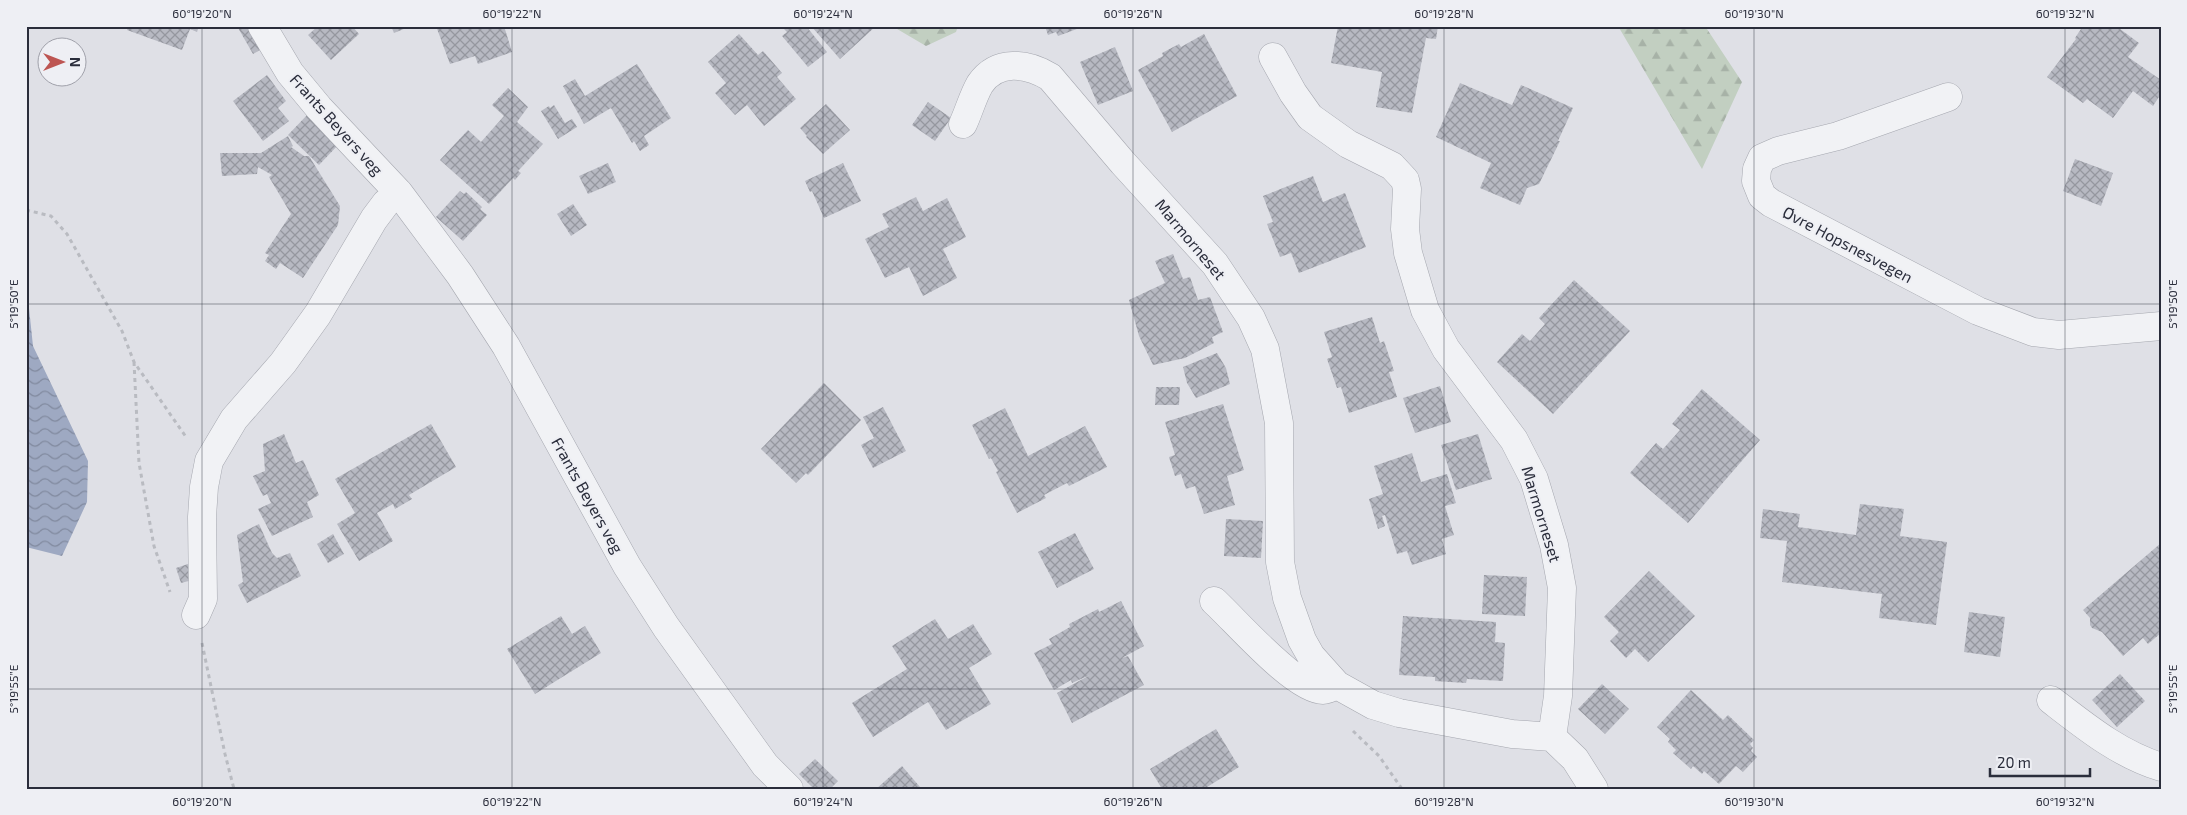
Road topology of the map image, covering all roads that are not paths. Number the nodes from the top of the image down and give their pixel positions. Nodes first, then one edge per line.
1 (262, 26) edge
2 (1273, 57) dead end
3 (1948, 97) dead end
4 (963, 124) dead end
5 (399, 193) junction
6 (2161, 326) edge
7 (1214, 601) dead end
8 (196, 615) road end
9 (1337, 685) junction
10 (2051, 700) dead end
11 (1552, 737) junction
12 (2161, 767) edge
13 (789, 789) edge
14 (1594, 789) edge

1 - 5 street, Frants Beyers veg
2 - 11 street, Marmorneset
3 - 6 street, Øvre Hopsnesvegen
4 - 9 street, Marmorneset
5 - 8 street
5 - 13 street, Frants Beyers veg
7 - 9 street
9 - 11 street, Marmorneset
10 - 12 street
11 - 14 street

